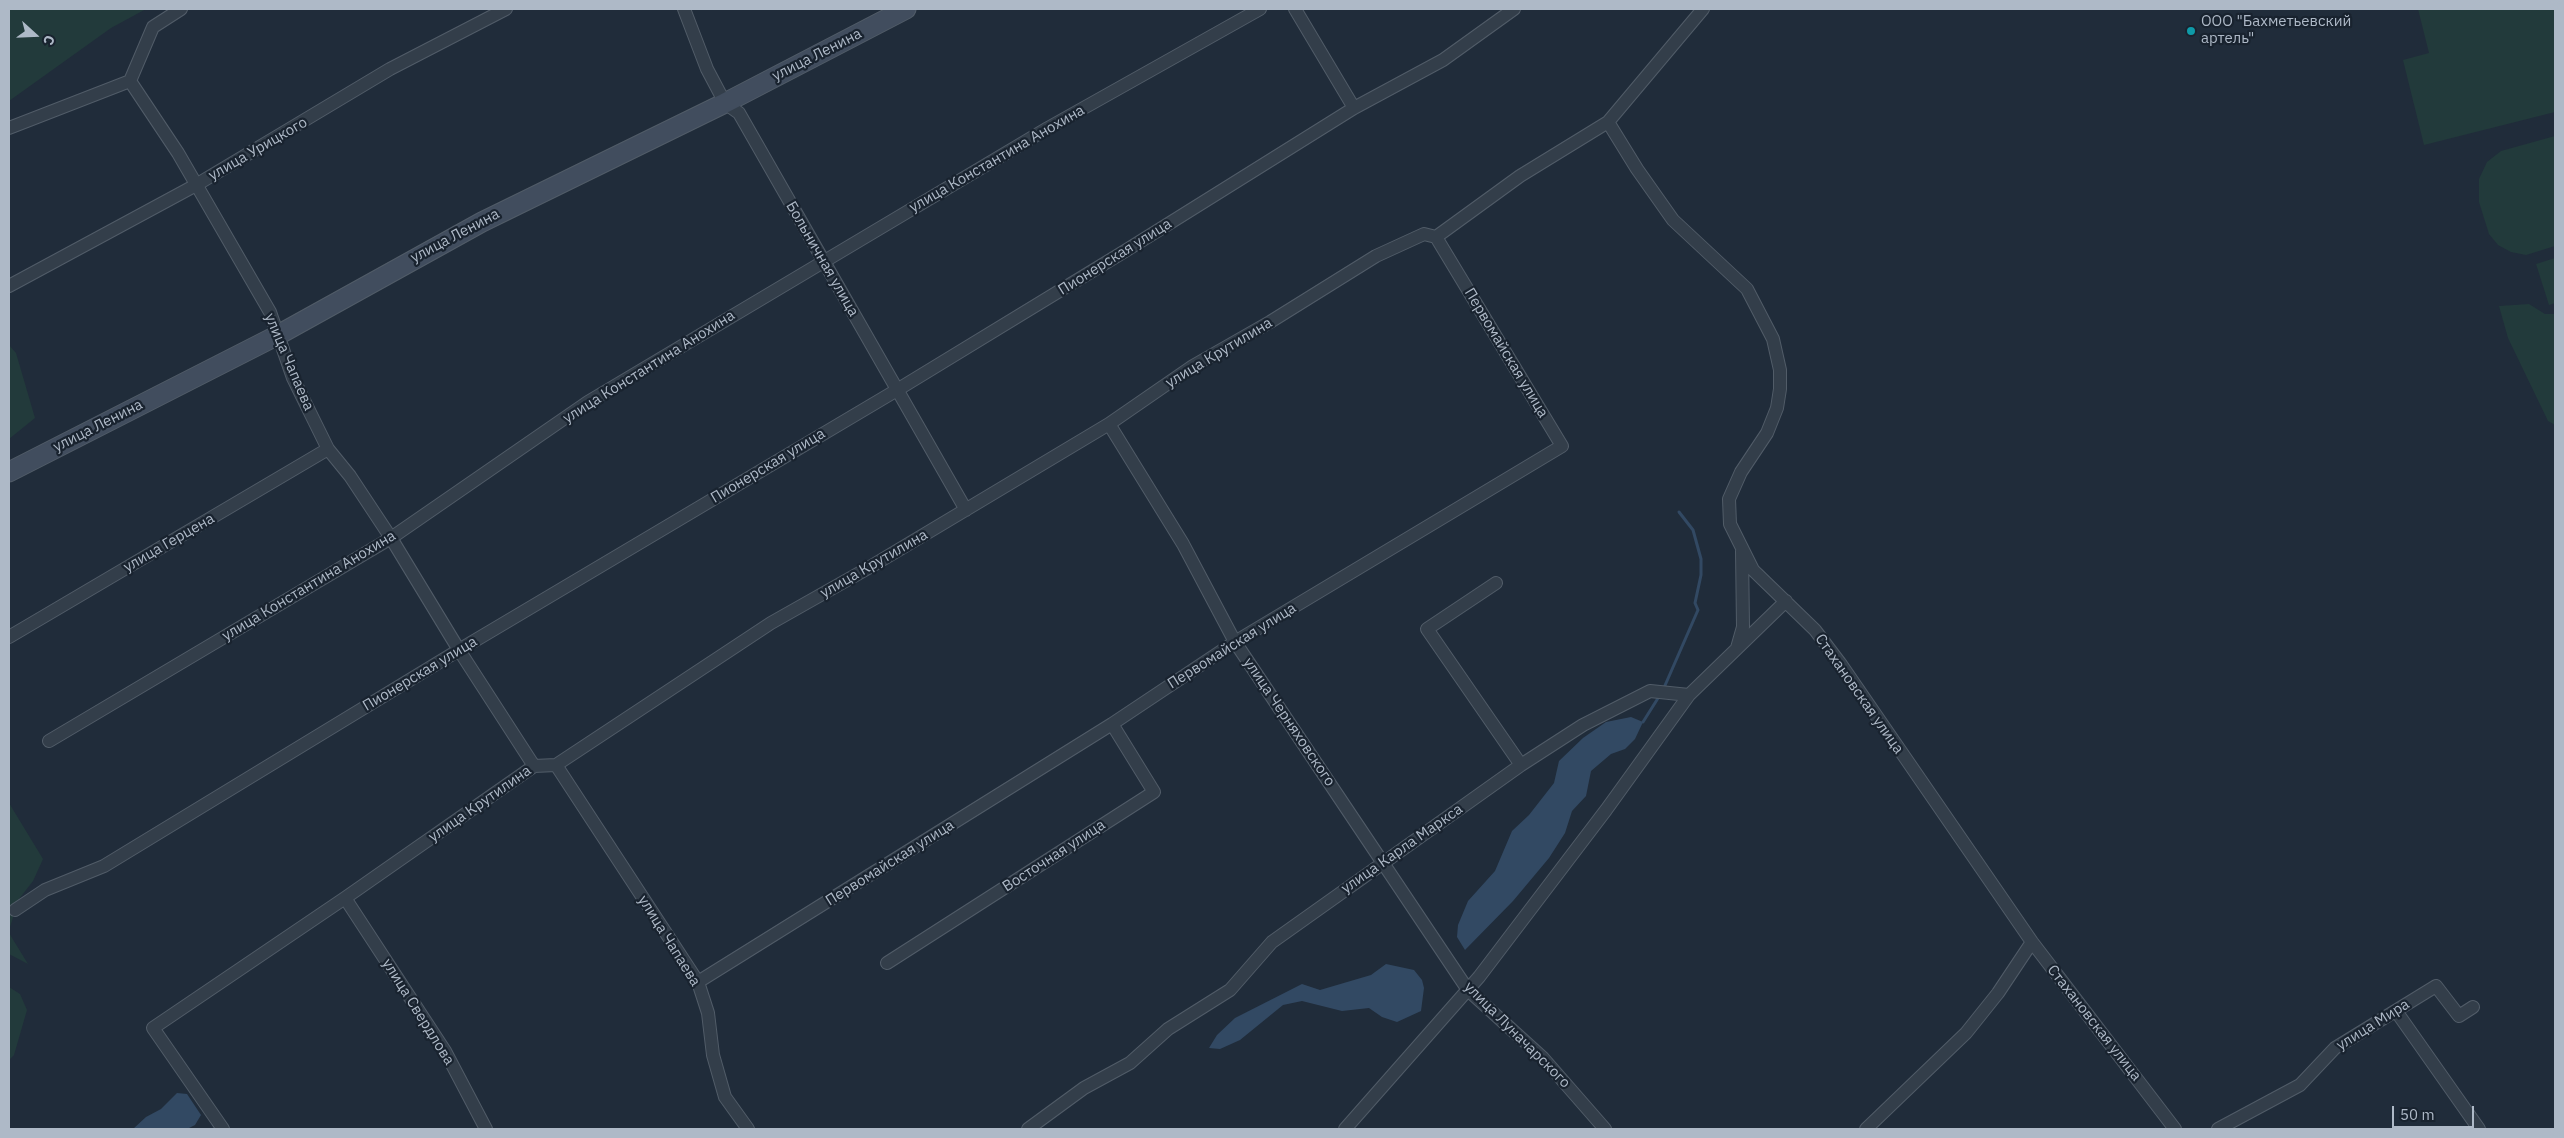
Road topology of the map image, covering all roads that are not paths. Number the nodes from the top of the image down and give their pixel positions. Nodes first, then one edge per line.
1 (181, 9) edge
2 (506, 9) edge
3 (684, 9) edge
4 (906, 9) edge
5 (1260, 9) edge
6 (1295, 9) edge
7 (1514, 9) edge
8 (1703, 9) edge
9 (130, 81) junction
10 (725, 103) junction
11 (1354, 108) junction
12 (1608, 122) junction
13 (9, 128) edge
14 (196, 186) junction
15 (1436, 237) junction
16 (823, 261) junction
17 (9, 286) edge
18 (278, 336) junction
19 (897, 390) junction
20 (1109, 424) junction
21 (328, 449) junction
22 (9, 472) edge
23 (966, 510) junction
24 (391, 538) junction
25 (1742, 546) junction
26 (1496, 583) dead end
27 (1786, 601) junction
28 (9, 637) edge
29 (1235, 642) junction
30 (459, 650) junction
31 (1736, 650) junction
32 (1689, 695) junction
33 (1112, 724) junction
34 (49, 741) dead end
35 (556, 765) junction
36 (1521, 765) junction
37 (534, 766) junction
38 (1384, 863) junction
39 (345, 898) junction
40 (15, 910) dead end
41 (2032, 942) junction
42 (886, 963) dead end
43 (698, 982) junction
44 (1468, 990) junction
45 (2473, 1007) dead end
46 (2396, 1011) junction
47 (223, 1129) edge
48 (486, 1129) edge
49 (748, 1129) edge
50 (1028, 1129) edge
51 (1345, 1129) edge
52 (1605, 1129) edge
53 (1866, 1129) edge
54 (2176, 1129) edge
55 (2218, 1129) edge
56 (2479, 1129) edge

1 - 9 street
2 - 14 street, улица Урицкого
3 - 10 street, Больничная улица
4 - 10 main road, улица Ленина
5 - 16 street, улица Константина Анохина
6 - 11 street
7 - 11 street, Пионерская улица
8 - 12 street
9 - 13 street
9 - 14 street, улица Чапаева
10 - 16 street, Больничная улица
10 - 18 main road, улица Ленина
11 - 19 street, Пионерская улица
12 - 15 street
12 - 25 street, Стахановская улица
14 - 17 street, улица Урицкого
14 - 18 street, улица Чапаева
15 - 20 street, улица Крутилина
15 - 29 street, Первомайская улица
16 - 19 street, Больничная улица
16 - 24 street, улица Константина Анохина
18 - 21 street, улица Чапаева
18 - 22 main road, улица Ленина
19 - 23 street, Больничная улица
19 - 30 street, Пионерская улица
20 - 23 street, улица Крутилина
20 - 29 street, улица Черняховского
21 - 24 street, улица Чапаева
21 - 28 street, улица Герцена
23 - 35 street, улица Крутилина
24 - 30 street, улица Чапаева
24 - 34 street, улица Константина Анохина
25 - 27 street, Стахановская улица
25 - 31 street
26 - 36 street
27 - 31 street
27 - 41 street, Стахановская улица
29 - 33 street, Первомайская улица
29 - 38 street, улица Черняховского
30 - 37 street, улица Чапаева
30 - 40 street, Пионерская улица
31 - 32 street
32 - 36 street, улица Карла Маркса
32 - 44 street
33 - 42 street, Восточная улица
33 - 43 street, Первомайская улица
35 - 37 street, улица Крутилина
35 - 43 street, улица Чапаева
36 - 38 street, улица Карла Маркса
37 - 39 street, улица Крутилина
38 - 44 street, улица Луначарского
38 - 50 street, улица Карла Маркса
39 - 47 street, улица Крутилина
39 - 48 street, улица Свердлова
41 - 53 street
41 - 54 street, Стахановская улица
43 - 49 street, улица Чапаева
44 - 51 street
44 - 52 street, улица Луначарского
45 - 46 street, улица Мира
46 - 55 street, улица Мира
46 - 56 street

